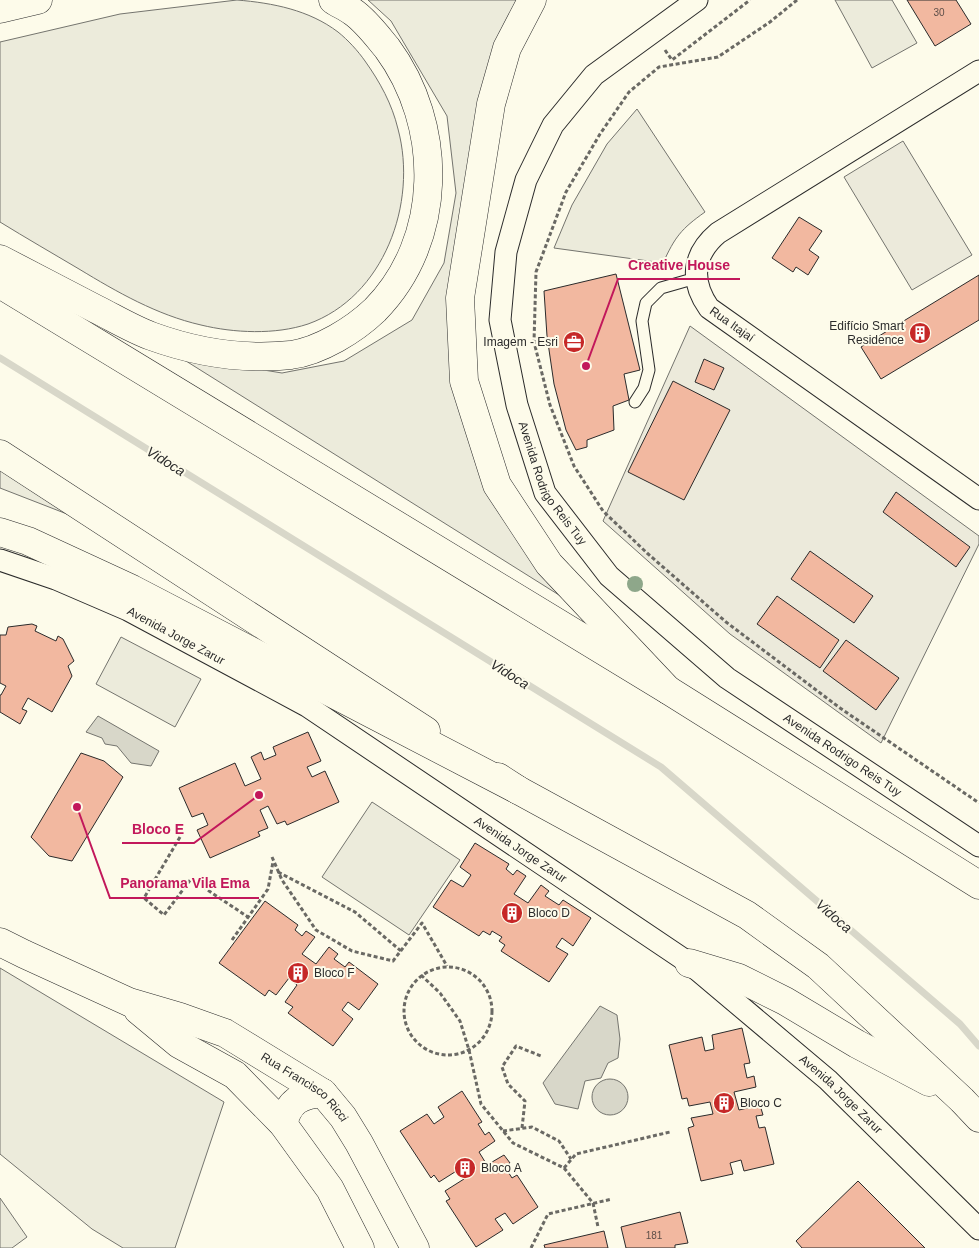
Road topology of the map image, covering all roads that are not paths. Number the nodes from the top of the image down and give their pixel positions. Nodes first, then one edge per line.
1 (38, 0) edge
2 (333, 0) edge
3 (532, 0) edge
4 (697, 0) edge
5 (0, 9) edge
6 (979, 71) edge
7 (0, 259) edge
8 (696, 278) junction
9 (0, 284) edge
10 (635, 402) dead end
11 (0, 454) edge
12 (979, 500) edge
13 (0, 532) edge
14 (0, 560) edge
15 (668, 690) junction
16 (518, 790) junction
17 (979, 846) edge
18 (979, 885) edge
19 (0, 942) edge
20 (689, 963) junction
21 (129, 1002) junction
22 (323, 1093) junction
23 (971, 1109) edge
24 (283, 1124) junction
25 (979, 1229) edge
26 (360, 1248) edge
27 (415, 1248) edge

1 - 5 main road
2 - 7 main road
3 - 15 main road
4 - 17 street, Avenida Rodrigo Reis Tuy
6 - 8 street
8 - 10 lane
8 - 12 street, Rua Itajaí
9 - 15 main road
11 - 16 main road
13 - 16 main road
14 - 20 street, Avenida Jorge Zarur
15 - 18 main road
16 - 23 main road
19 - 21 main road, Rua Francisco Ricci
20 - 23 main road
20 - 25 street, Avenida Jorge Zarur
21 - 22 main road, Rua Francisco Ricci
21 - 24 main road, Rua Francisco Ricci
22 - 24 main road
22 - 27 main road, Rua Francisco Ricci
24 - 26 main road, Rua Francisco Ricci

